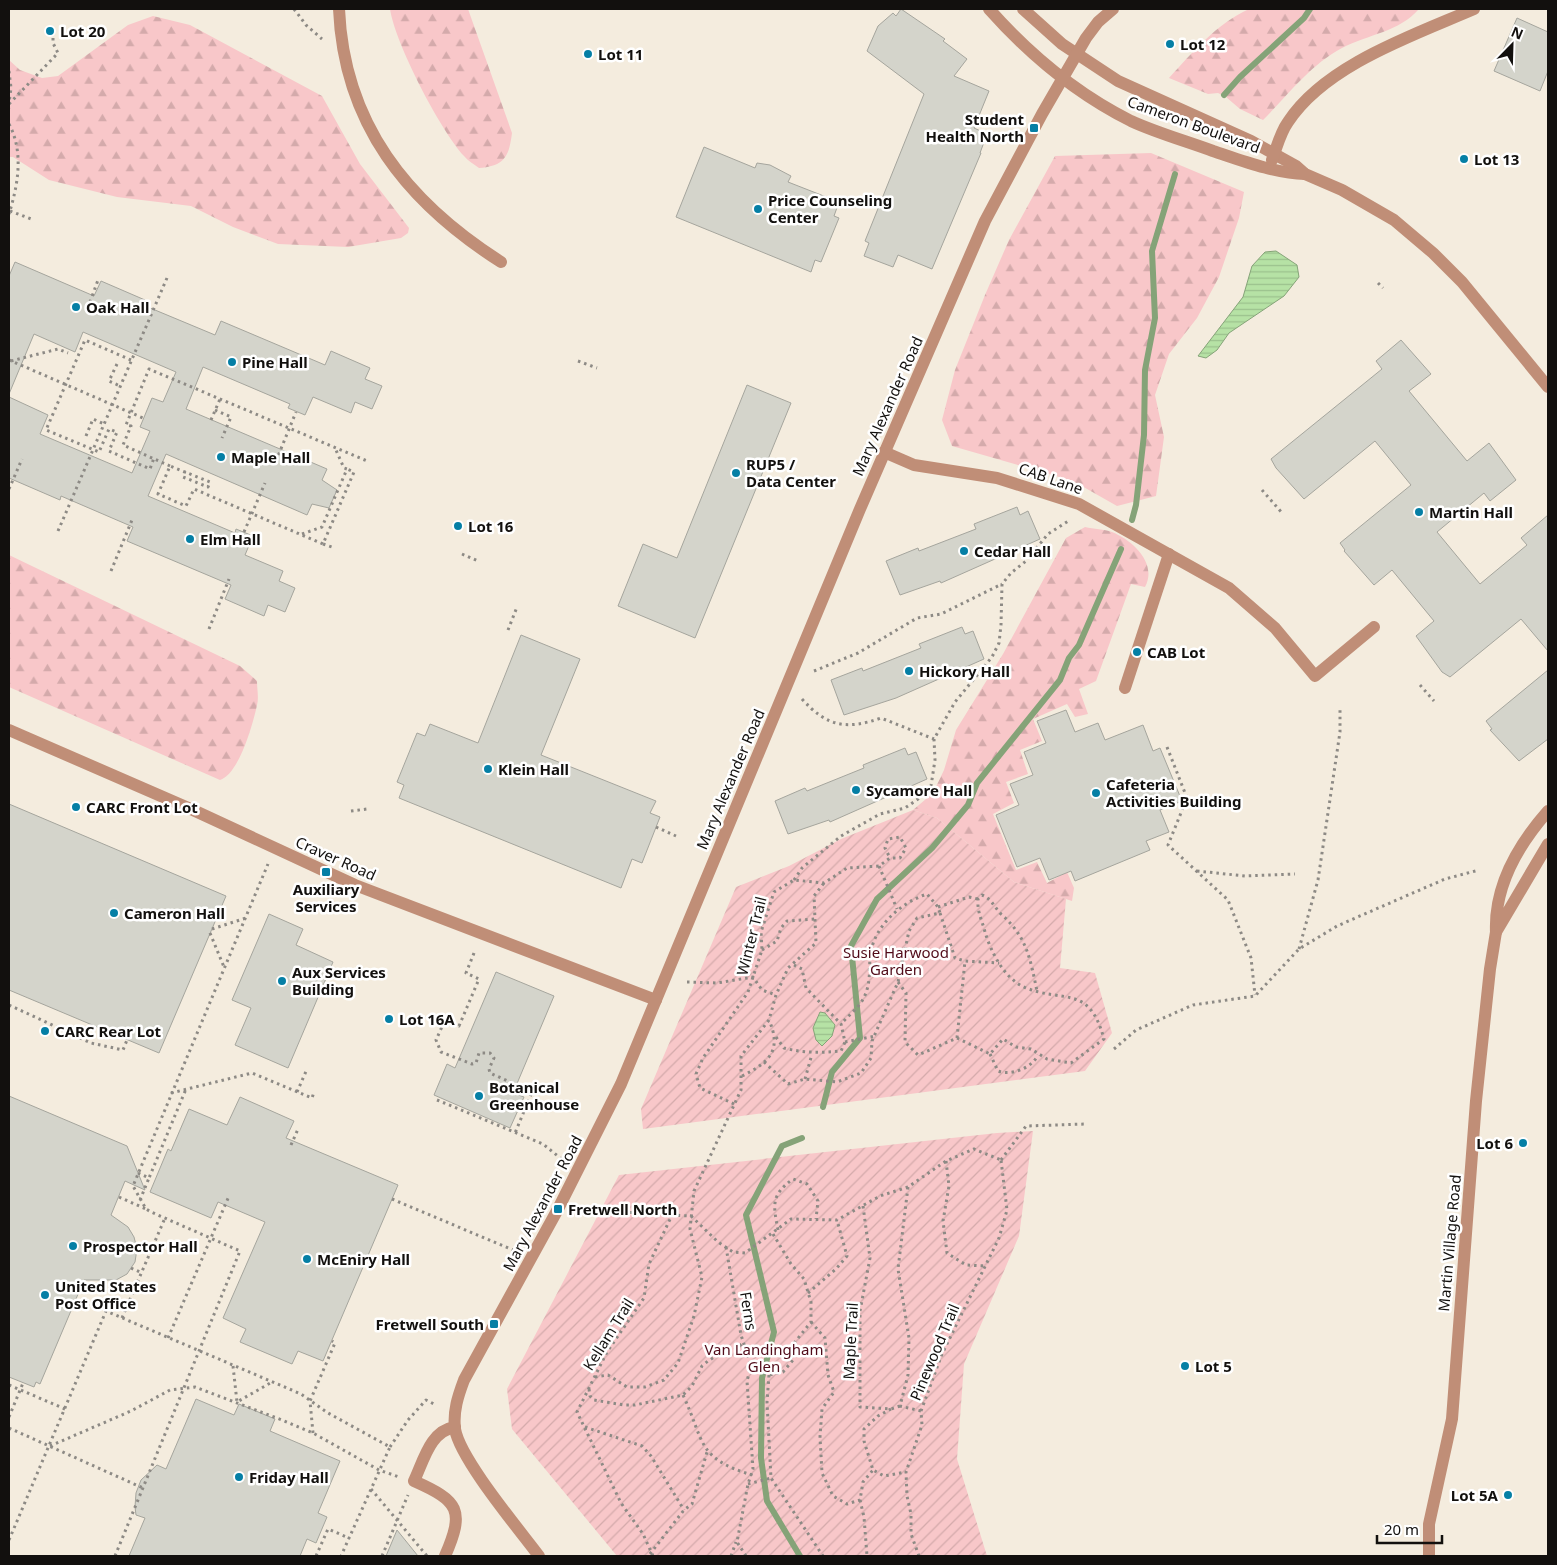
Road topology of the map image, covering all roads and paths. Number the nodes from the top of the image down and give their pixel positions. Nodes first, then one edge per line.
1 (294, 9) edge
2 (339, 9) edge
3 (989, 9) edge
4 (1023, 9) edge
5 (1113, 9) edge
6 (1474, 9) edge
7 (53, 30) dead end
8 (322, 39) dead end
9 (1078, 53) junction
10 (9, 72) edge
11 (1063, 78) junction
12 (9, 104) edge
13 (9, 124) edge
14 (1275, 153) junction
15 (1270, 168) junction
16 (1305, 174) junction
17 (9, 212) edge
18 (34, 220) dead end
19 (501, 262) dead end
20 (167, 278) dead end
21 (98, 280) dead end
22 (1378, 283) dead end
23 (1383, 288) dead end
24 (90, 302) dead end
25 (68, 353) dead end
26 (131, 360) junction
27 (9, 361) edge
28 (578, 361) dead end
29 (117, 364) dead end
30 (597, 368) dead end
31 (65, 385) junction
32 (120, 386) junction
33 (1548, 387) edge
34 (220, 399) junction
35 (112, 405) junction
36 (216, 410) junction
37 (296, 412) dead end
38 (131, 413) junction
39 (143, 418) dead end
40 (211, 420) dead end
41 (104, 424) junction
42 (290, 428) junction
43 (86, 436) dead end
44 (222, 438) dead end
45 (335, 448) junction
46 (93, 450) junction
47 (884, 452) junction
48 (154, 458) junction
49 (22, 459) dead end
50 (276, 461) dead end
51 (368, 461) dead end
52 (170, 466) junction
53 (347, 469) junction
54 (185, 471) junction
55 (265, 483) dead end
56 (9, 489) edge
57 (1262, 490) dead end
58 (1095, 513) junction
59 (252, 514) junction
60 (1282, 514) dead end
61 (132, 520) dead end
62 (58, 531) dead end
63 (244, 532) dead end
64 (301, 534) junction
65 (323, 544) junction
66 (332, 547) dead end
67 (462, 554) dead end
68 (1169, 554) junction
69 (478, 560) dead end
70 (111, 571) dead end
71 (229, 579) dead end
72 (1002, 584) junction
73 (517, 607) dead end
74 (1374, 627) dead end
75 (209, 629) dead end
76 (508, 630) dead end
77 (814, 672) dead end
78 (1420, 685) dead end
79 (1125, 688) dead end
80 (802, 699) dead end
81 (1434, 701) dead end
82 (1340, 707) dead end
83 (9, 730) edge
84 (934, 740) junction
85 (1167, 747) dead end
86 (367, 809) dead end
87 (352, 811) dead end
88 (1548, 811) edge
89 (656, 827) dead end
90 (676, 836) dead end
91 (1548, 844) edge
92 (890, 858) junction
93 (268, 864) dead end
94 (879, 866) junction
95 (1196, 870) junction
96 (1479, 870) dead end
97 (1295, 874) dead end
98 (794, 880) junction
99 (824, 883) junction
100 (978, 899) junction
101 (938, 907) junction
102 (897, 909) junction
103 (940, 913) junction
104 (246, 918) junction
105 (815, 919) junction
106 (1496, 932) junction
107 (1299, 949) junction
108 (762, 950) junction
109 (474, 953) dead end
110 (964, 961) junction
111 (999, 963) junction
112 (794, 965) junction
113 (225, 968) junction
114 (753, 977) junction
115 (687, 982) dead end
116 (898, 982) junction
117 (1037, 991) junction
118 (776, 995) junction
119 (1255, 996) junction
120 (656, 1000) junction
121 (9, 1004) edge
122 (769, 1020) junction
123 (841, 1024) junction
124 (876, 1036) junction
125 (776, 1037) junction
126 (957, 1038) junction
127 (127, 1040) dead end
128 (846, 1042) junction
129 (1114, 1049) dead end
130 (812, 1054) junction
131 (990, 1054) junction
132 (1038, 1055) junction
133 (764, 1062) junction
134 (308, 1069) dead end
135 (742, 1076) junction
136 (805, 1079) junction
137 (186, 1089) junction
138 (298, 1092) junction
139 (314, 1092) dead end
140 (171, 1093) junction
141 (436, 1100) dead end
142 (734, 1104) junction
143 (1085, 1124) dead end
144 (298, 1129) dead end
145 (515, 1133) junction
146 (291, 1146) dead end
147 (1000, 1160) junction
148 (946, 1161) junction
149 (565, 1162) dead end
150 (138, 1173) junction
151 (149, 1178) junction
152 (908, 1188) junction
153 (229, 1196) dead end
154 (119, 1197) dead end
155 (392, 1199) dead end
156 (140, 1200) junction
157 (138, 1205) junction
158 (863, 1206) junction
159 (146, 1209) junction
160 (591, 1210) dead end
161 (672, 1215) junction
162 (690, 1216) junction
163 (165, 1218) junction
164 (816, 1219) junction
165 (837, 1220) junction
166 (778, 1230) junction
167 (773, 1234) junction
168 (211, 1238) junction
169 (726, 1247) junction
170 (513, 1250) dead end
171 (986, 1266) junction
172 (131, 1268) dead end
173 (142, 1272) junction
174 (808, 1293) junction
175 (122, 1318) junction
176 (811, 1322) junction
177 (168, 1338) junction
178 (332, 1341) dead end
179 (743, 1343) junction
180 (199, 1351) junction
181 (233, 1366) junction
182 (751, 1366) junction
183 (769, 1375) junction
184 (594, 1377) junction
185 (272, 1382) junction
186 (23, 1383) dead end
187 (9, 1385) edge
188 (184, 1387) junction
189 (589, 1389) junction
190 (20, 1390) junction
191 (682, 1395) junction
192 (310, 1401) junction
193 (237, 1402) junction
194 (436, 1405) dead end
195 (900, 1406) junction
196 (65, 1409) junction
197 (892, 1409) junction
198 (921, 1411) junction
199 (9, 1417) edge
200 (455, 1427) junction
201 (584, 1427) junction
202 (9, 1428) edge
203 (312, 1434) junction
204 (49, 1446) junction
205 (390, 1446) junction
206 (707, 1452) junction
207 (379, 1470) junction
208 (873, 1470) junction
209 (906, 1472) junction
210 (752, 1475) junction
211 (771, 1478) junction
212 (414, 1481) junction
213 (748, 1484) junction
214 (143, 1488) junction
215 (371, 1489) junction
216 (860, 1500) junction
217 (684, 1510) junction
218 (397, 1520) junction
219 (349, 1538) junction
220 (9, 1540) edge
221 (737, 1542) junction
222 (651, 1555) edge
223 (115, 1556) edge
224 (316, 1556) edge
225 (341, 1556) edge
226 (382, 1556) edge
227 (428, 1556) edge
228 (445, 1556) edge
229 (539, 1556) edge
230 (731, 1556) edge
231 (746, 1556) edge
232 (823, 1556) edge
233 (867, 1556) edge
234 (919, 1556) edge
235 (1429, 1556) edge

1 - 8 path
2 - 19 street
3 - 11 street, Cameron Boulevard
4 - 9 street, Cameron Boulevard
5 - 9 street, Mary Alexander Road
6 - 14 street
7 - 12 path
9 - 11 street, Mary Alexander Road
9 - 14 street, Cameron Boulevard
10 - 12 path
11 - 15 street, Cameron Boulevard
11 - 47 street, Mary Alexander Road
13 - 17 path
14 - 15 street
14 - 16 street, Cameron Boulevard
15 - 16 street, Cameron Boulevard
16 - 33 street, Cameron Boulevard
17 - 18 path
20 - 26 path
21 - 24 path
22 - 23 path
25 - 27 path
26 - 31 path
26 - 32 path
27 - 31 path
28 - 30 path
29 - 32 path
31 - 35 path
31 - 46 path
32 - 35 path
34 - 36 path
34 - 38 path
34 - 42 path
35 - 38 path
35 - 41 path
36 - 40 path
36 - 44 path
37 - 42 path
38 - 39 path
38 - 48 path
41 - 43 path
41 - 46 path
42 - 45 path
42 - 50 path
45 - 51 path
45 - 53 path
46 - 48 path
46 - 62 path
47 - 58 street, CAB Lane
47 - 120 street, Mary Alexander Road
48 - 52 path
49 - 56 path
52 - 54 path
52 - 59 path
53 - 64 path
53 - 65 path
54 - 54 path
55 - 59 path
57 - 60 path
58 - 68 street, CAB Lane
58 - 72 path
59 - 63 path
59 - 64 path
61 - 70 path
64 - 65 path
65 - 66 path
67 - 69 path
68 - 74 street, CAB Lane
68 - 79 street
71 - 75 path
72 - 77 path
72 - 84 path
73 - 76 path
78 - 81 path
80 - 84 path
82 - 107 path
83 - 120 street, Craver Road
84 - 98 path, Winter Trail
85 - 95 path
86 - 87 path
88 - 106 street, Martin Village Road
89 - 90 path
91 - 106 street, Martin Village Road
92 - 92 path
92 - 94 path
93 - 104 path
94 - 99 path
94 - 102 path
95 - 97 path
95 - 119 path
96 - 107 path
98 - 99 path
98 - 108 path, Winter Trail
99 - 105 path
100 - 101 path
100 - 111 path
100 - 117 path
101 - 102 path
101 - 103 path
102 - 123 path
103 - 110 path
103 - 116 path
104 - 113 path
104 - 113 path
105 - 108 path
105 - 112 path
106 - 235 street, Martin Village Road
107 - 119 path
108 - 114 path, Winter Trail
109 - 145 path
110 - 111 path
110 - 126 path
111 - 117 path
112 - 118 path
112 - 123 path
113 - 140 path
114 - 115 path
114 - 118 path
114 - 142 path, Winter Trail
116 - 124 path
116 - 126 path
117 - 132 path
118 - 122 path
119 - 129 path
120 - 200 street, Mary Alexander Road
121 - 127 path
122 - 125 path
122 - 135 path
123 - 128 path
124 - 128 path
124 - 136 path
125 - 130 path
125 - 133 path
126 - 131 path
128 - 130 path
130 - 136 path
131 - 132 path
131 - 132 path
133 - 135 path
133 - 136 path
134 - 138 path
135 - 142 path
137 - 138 path
137 - 140 path
137 - 151 path
138 - 139 path
140 - 150 path
141 - 145 path
142 - 162 path
143 - 147 path
144 - 146 path
145 - 149 path
147 - 148 path
147 - 171 path, Pinewood Trail
148 - 152 path
148 - 171 path
150 - 151 path
150 - 156 path
151 - 156 path
152 - 158 path
152 - 195 path
153 - 168 path
154 - 157 path
155 - 170 path
156 - 157 path
156 - 159 path
157 - 159 path
158 - 165 path
158 - 197 path, Maple Trail
159 - 163 path
160 - 161 path
161 - 162 path
161 - 184 path, Kellam Trail
162 - 169 path
162 - 184 path
163 - 168 path
163 - 173 path
164 - 165 path
164 - 166 path
164 - 166 path
165 - 174 path
166 - 167 path
167 - 169 path
167 - 174 path
168 - 177 path
168 - 180 path
169 - 179 path, Ferns
171 - 198 path, Pinewood Trail
172 - 173 path
173 - 175 path
174 - 176 path
175 - 177 path
175 - 196 path
176 - 183 path
176 - 216 path
177 - 180 path
178 - 192 path
179 - 182 path, Ferns
179 - 191 path
180 - 181 path
180 - 188 path
181 - 185 path
181 - 193 path
182 - 183 path
182 - 210 path
183 - 211 path
184 - 189 path, Kellam Trail
185 - 192 path
185 - 193 path
186 - 190 path
187 - 190 path
188 - 193 path
188 - 204 path
188 - 214 path
189 - 191 path
189 - 201 path, Kellam Trail
190 - 196 path
190 - 199 path
191 - 206 path
192 - 203 path
192 - 205 path
193 - 203 path
194 - 205 path
195 - 197 path, Maple Trail
195 - 198 path
196 - 204 path
197 - 208 path
198 - 209 path, Pinewood Trail
200 - 212 street
200 - 229 street, Mary Alexander Road
201 - 217 path
201 - 222 path, Kellam Trail
202 - 204 path
203 - 207 path
204 - 214 path
204 - 220 path
205 - 207 path
206 - 210 path
206 - 217 path
207 - 212 path
207 - 215 path
208 - 209 path
208 - 216 path
209 - 234 path, Pinewood Trail
210 - 213 path
211 - 213 path
211 - 232 path
212 - 218 path
212 - 228 street
213 - 221 path
214 - 223 path
215 - 218 path
215 - 219 path
216 - 233 path
217 - 222 path
218 - 226 path
218 - 227 path
219 - 224 path
219 - 225 path
221 - 230 path
221 - 231 path

